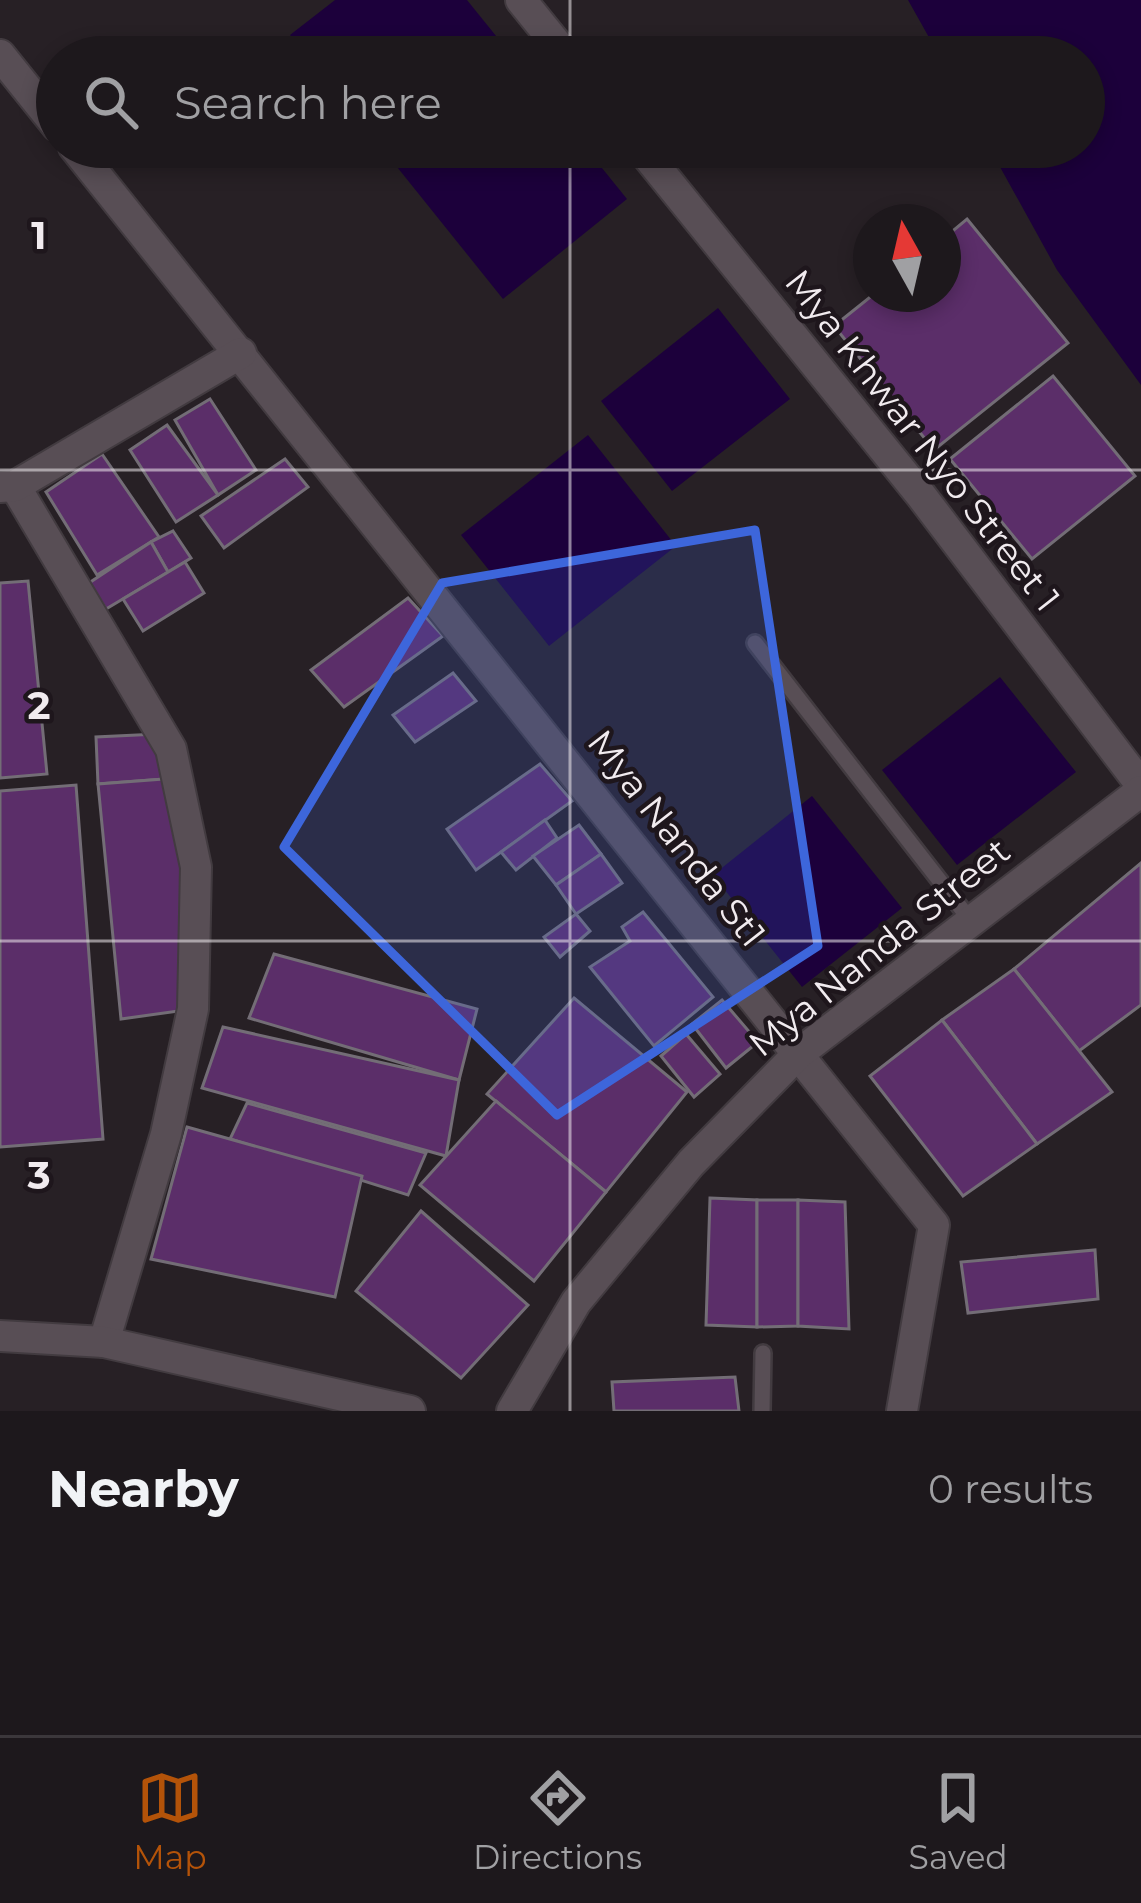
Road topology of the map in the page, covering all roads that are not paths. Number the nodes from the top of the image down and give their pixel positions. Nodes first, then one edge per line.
1 (520, 0) edge
2 (550, 36) edge
3 (0, 55) edge
4 (36, 100) edge
5 (91, 168) edge
6 (657, 168) edge
7 (241, 353) junction
8 (7, 487) edge
9 (754, 643) dead end
10 (1141, 788) edge
11 (971, 921) junction
12 (798, 1054) junction
13 (0, 1336) edge
14 (104, 1342) junction
15 (763, 1354) dead end
16 (410, 1411) edge
17 (512, 1411) edge
18 (762, 1411) edge
19 (902, 1411) edge

1 - 2 street
3 - 4 street
5 - 7 street, Mya Nanda St1
6 - 10 street, Mya Khwar Nyo Street 1
7 - 8 street
7 - 12 street, Mya Nanda St1
8 - 14 street
9 - 11 lane
10 - 11 street, Mya Nanda Street
11 - 12 street, Mya Nanda Street
12 - 17 street, Mya Nanda Street
12 - 19 street, Mya Nanda St1
13 - 14 street
14 - 16 street
15 - 18 lane

